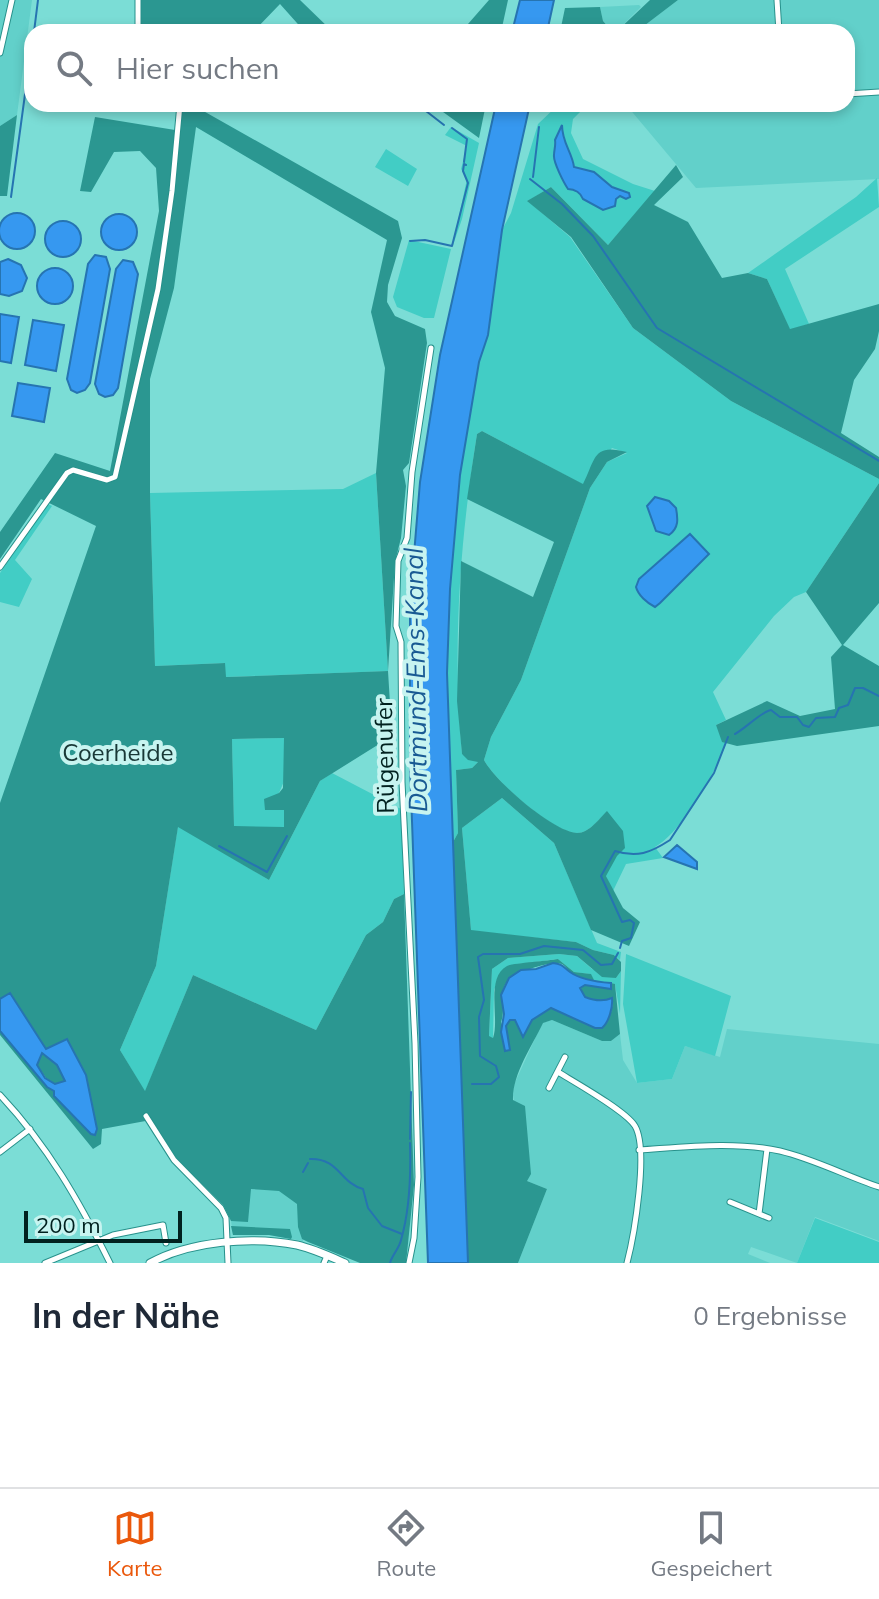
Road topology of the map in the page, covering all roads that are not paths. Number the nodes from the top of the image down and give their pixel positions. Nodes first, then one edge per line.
1 (13, 0) edge
2 (138, 0) edge
3 (777, 0) edge
4 (138, 24) edge
5 (778, 24) edge
6 (0, 53) edge
7 (879, 92) edge
8 (855, 94) edge
9 (179, 112) edge
10 (431, 348) dead end
11 (0, 567) edge
12 (565, 1057) dead end
13 (558, 1072) junction
14 (549, 1088) dead end
15 (0, 1095) edge
16 (146, 1116) dead end
17 (30, 1129) junction
18 (767, 1149) junction
19 (639, 1150) junction
20 (0, 1152) edge
21 (879, 1187) edge
22 (730, 1202) dead end
23 (759, 1214) junction
24 (164, 1217) dead end
25 (769, 1218) dead end
26 (163, 1225) junction
27 (99, 1240) junction
28 (166, 1243) dead end
29 (228, 1243) junction
30 (180, 1252) junction
31 (325, 1259) edge
32 (629, 1262) edge
33 (45, 1263) edge
34 (110, 1263) edge
35 (150, 1263) edge
36 (160, 1263) edge
37 (228, 1263) edge
38 (345, 1263) edge
39 (409, 1263) edge

1 - 6 street
2 - 4 street
3 - 5 street
7 - 8 street
9 - 11 street
10 - 39 street, Rügenufer
12 - 13 street
13 - 14 street
13 - 19 street
15 - 17 street
16 - 29 street
17 - 20 street
17 - 27 street
18 - 19 street
18 - 21 street
18 - 23 street
19 - 32 street
22 - 23 street
23 - 25 street
24 - 26 street
26 - 27 street
26 - 28 street
27 - 33 street
27 - 34 street
29 - 30 street
29 - 31 street
29 - 37 street
30 - 35 street
30 - 36 street
31 - 38 street

